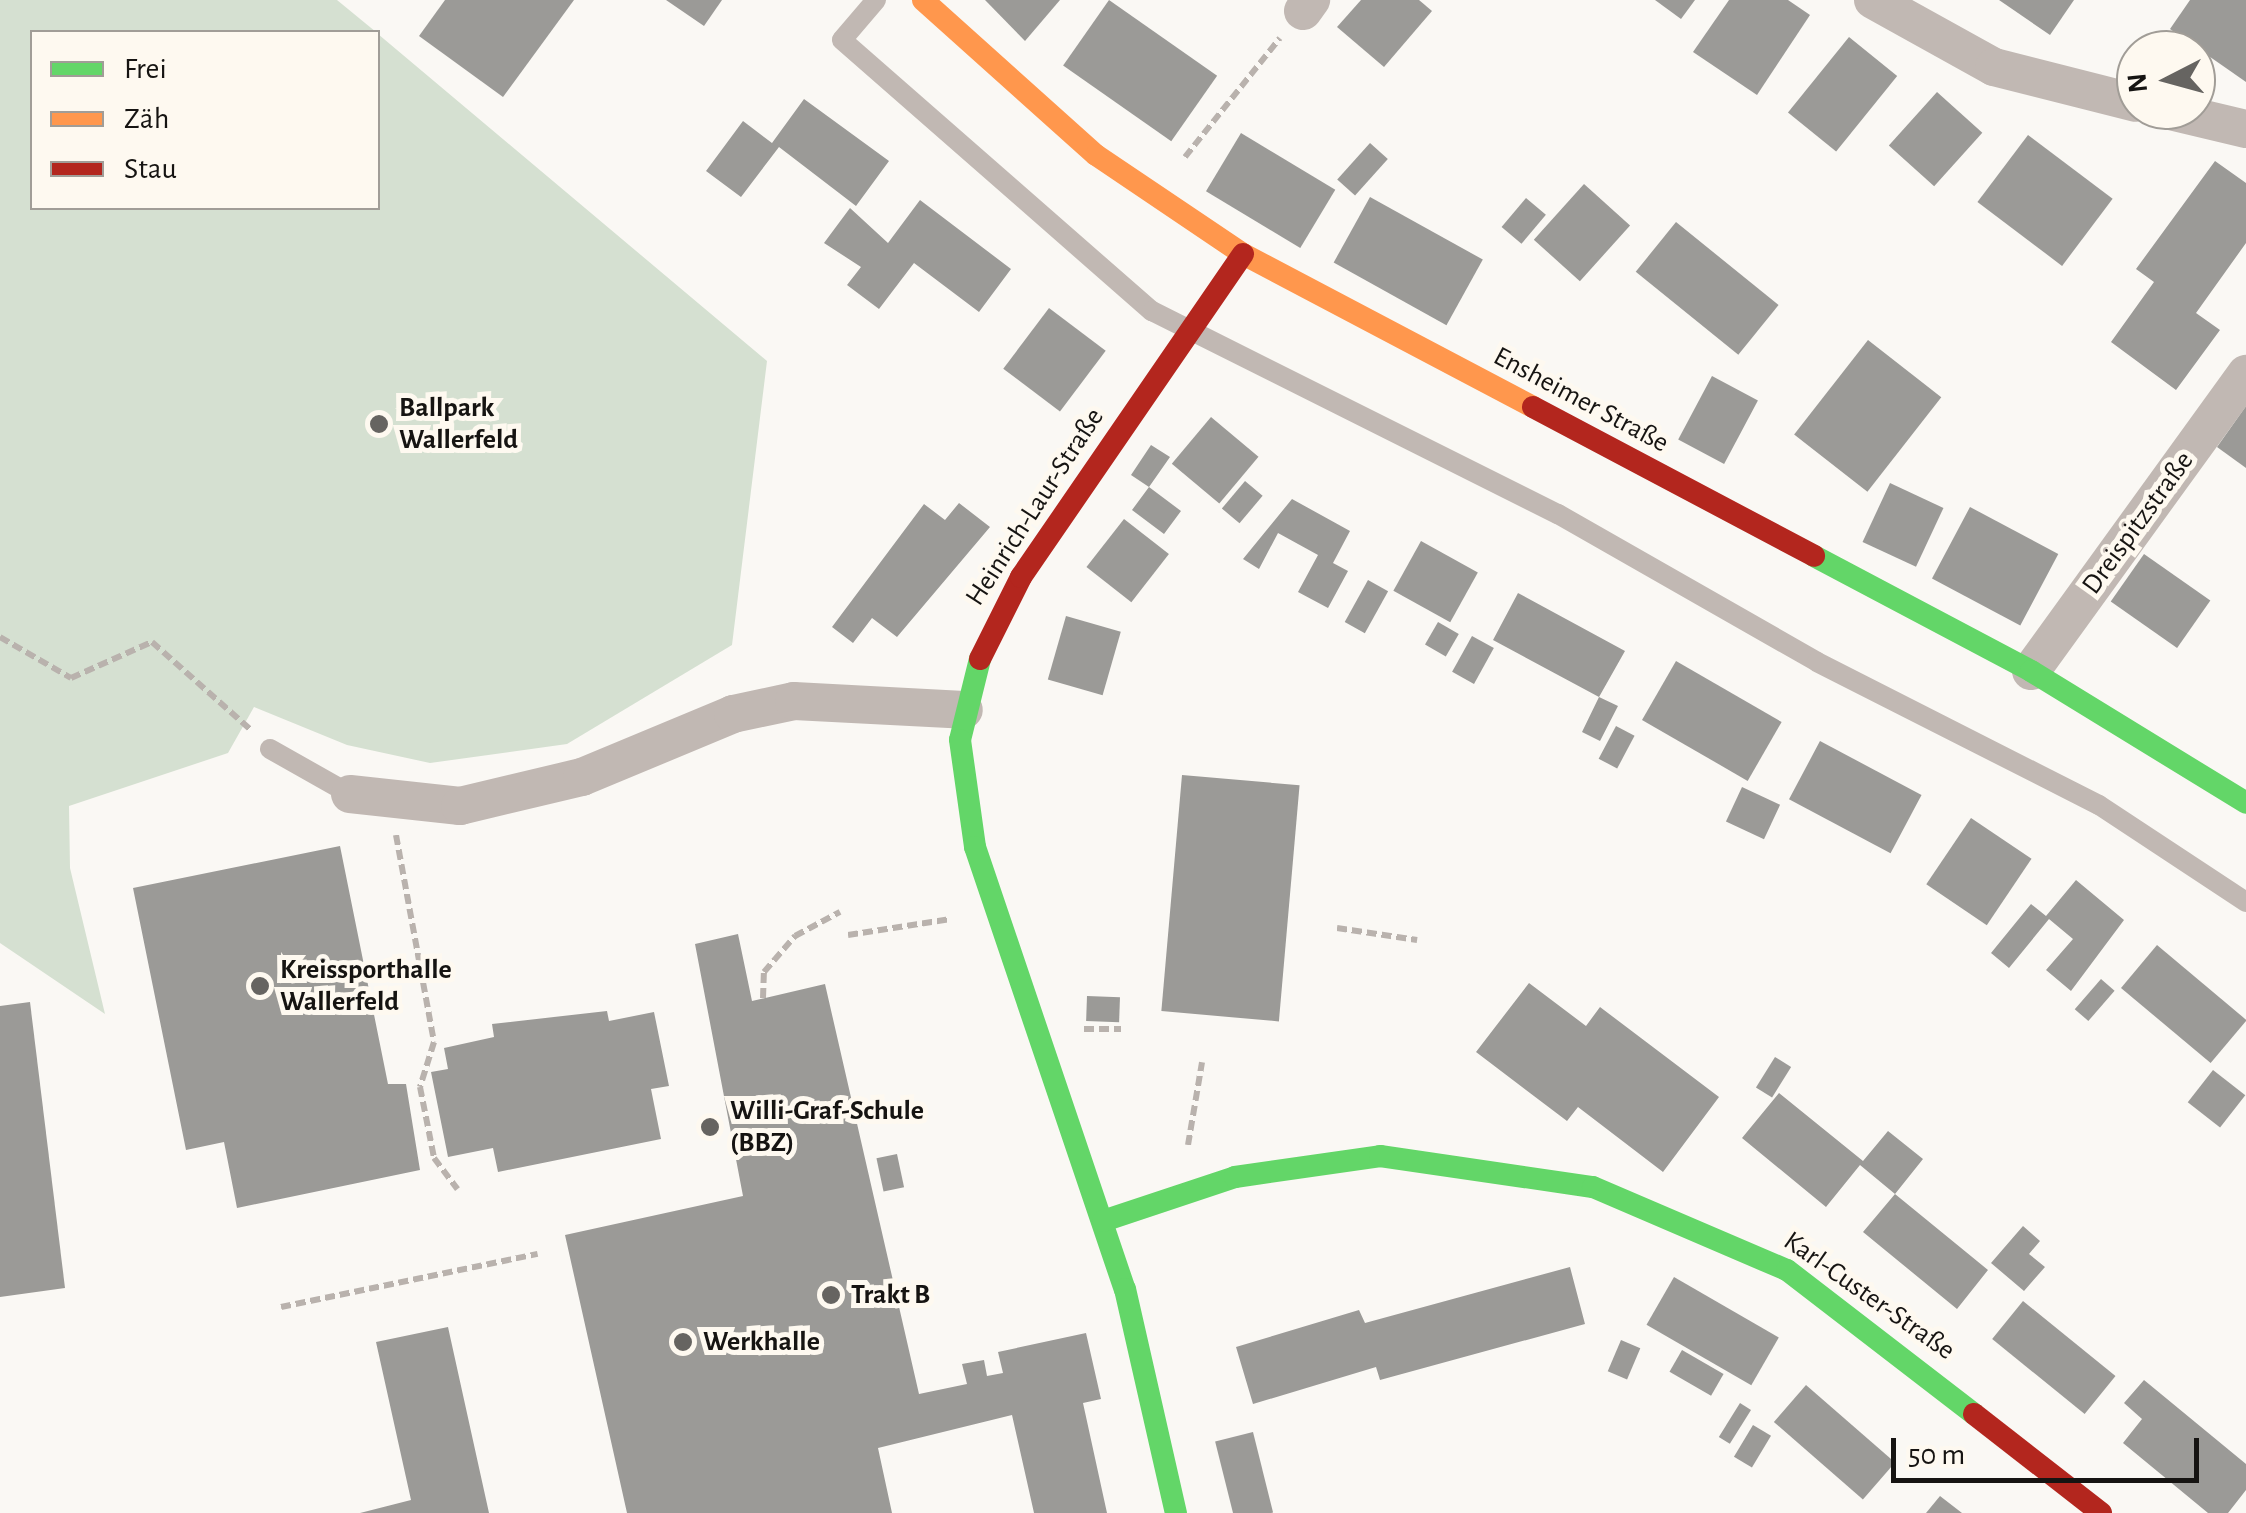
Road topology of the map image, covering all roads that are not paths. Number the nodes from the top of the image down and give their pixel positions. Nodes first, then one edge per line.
1 (876, 0) edge
2 (923, 0) edge
3 (1873, 0) edge
4 (2116, 98) edge
5 (2216, 122) edge
6 (2246, 129) edge
7 (1243, 254) junction
8 (1186, 330) junction
9 (2246, 374) edge
10 (2031, 672) junction
11 (964, 710) junction
12 (270, 749) dead end
13 (350, 794) joint
14 (2246, 804) edge
15 (2246, 902) edge
16 (1103, 1221) junction
17 (1176, 1513) edge
18 (2100, 1513) edge

1 - 8 lane
2 - 7 street, Ensheimer Straße
3 - 4 street
5 - 6 street
7 - 8 street, Heinrich-Laur-Straße
7 - 10 street, Ensheimer Straße
8 - 11 street, Heinrich-Laur-Straße
8 - 15 lane
9 - 10 street, Dreispitzstraße
10 - 14 street, Ensheimer Straße
11 - 13 street
11 - 16 street, Heinrich-Laur-Straße
12 - 13 lane
16 - 17 street, Heinrich-Laur-Straße
16 - 18 street, Karl-Custer-Straße

